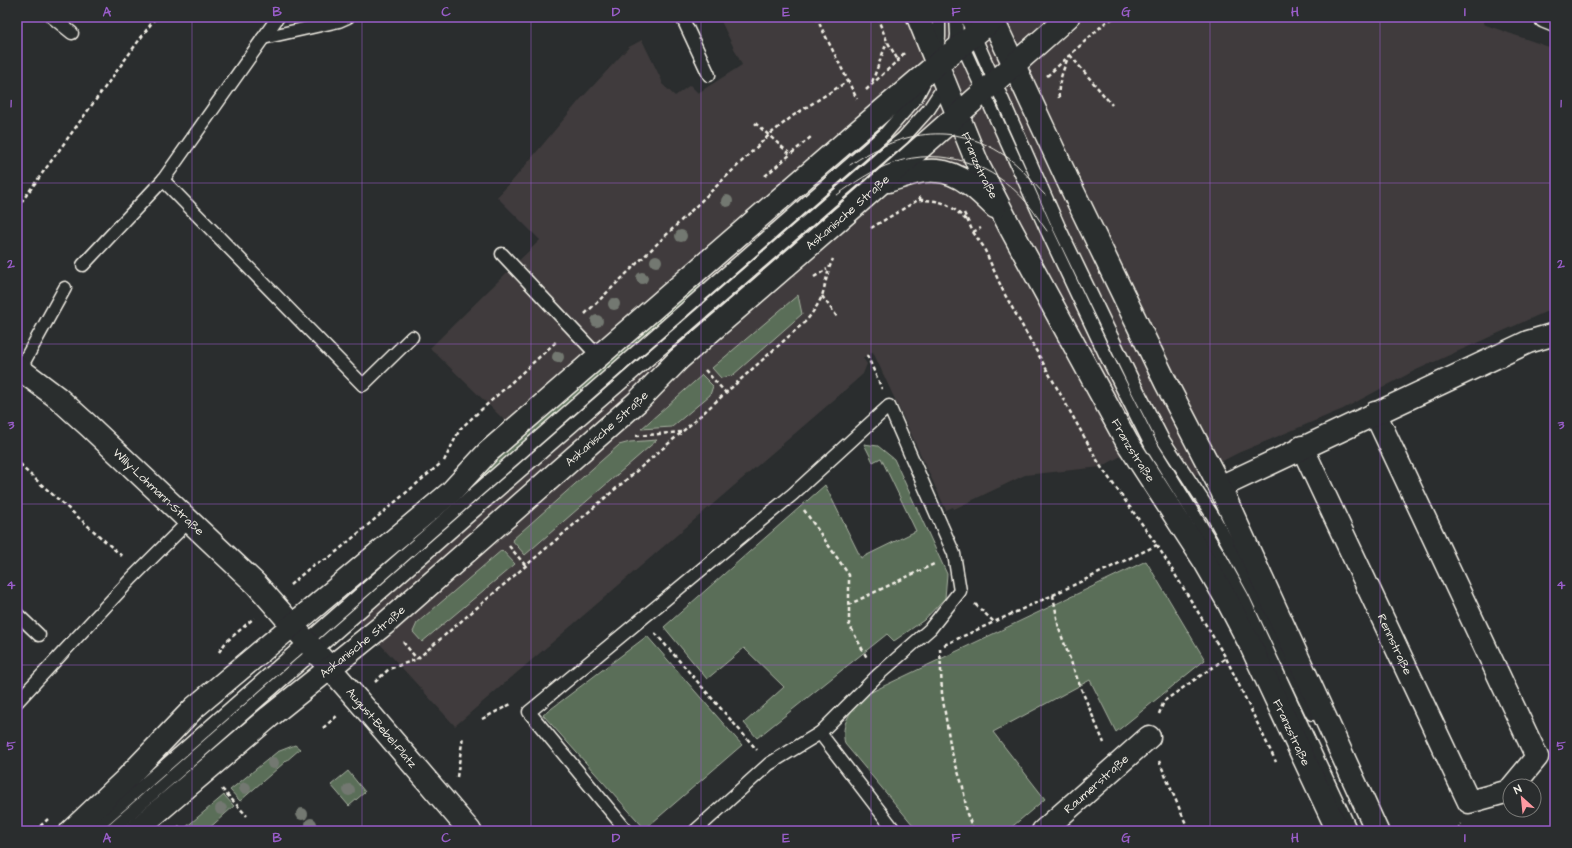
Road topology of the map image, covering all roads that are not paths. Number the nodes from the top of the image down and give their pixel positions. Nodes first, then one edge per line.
1 (52, 17) edge
2 (278, 17) edge
3 (348, 17) edge
4 (682, 17) edge
5 (918, 17) edge
6 (939, 17) edge
7 (950, 17) edge
8 (956, 17) edge
9 (1068, 17) edge
10 (1545, 17) edge
11 (994, 18) edge
12 (1555, 21) edge
13 (72, 33) dead end
14 (963, 36) edge
15 (263, 38) junction
16 (935, 64) junction
17 (1013, 66) junction
18 (710, 75) dead end
19 (946, 85) junction
20 (989, 88) junction
21 (958, 115) junction
22 (163, 180) junction
23 (880, 184) junction
24 (1004, 216) junction
25 (502, 254) dead end
26 (83, 265) dead end
27 (65, 288) dead end
28 (1555, 334) edge
29 (412, 336) dead end
30 (598, 356) junction
31 (18, 368) edge
32 (1375, 413) junction
33 (1302, 447) junction
34 (1220, 487) junction
35 (190, 520) junction
36 (17, 614) edge
37 (39, 635) dead end
38 (305, 639) junction
39 (330, 668) junction
40 (17, 702) edge
41 (820, 734) junction
42 (1149, 737) road end
43 (1520, 778) edge
44 (1502, 793) edge
45 (71, 831) edge
46 (91, 831) edge
47 (110, 831) edge
48 (135, 831) edge
49 (470, 831) edge
50 (627, 831) edge
51 (695, 831) edge
52 (896, 831) edge
53 (1043, 831) edge
54 (1338, 831) edge
55 (1351, 831) edge
56 (1366, 831) edge
57 (1377, 831) edge

1 - 13 lane
2 - 15 lane
3 - 15 lane
4 - 18 lane
5 - 16 main road, Franzstraße
6 - 16 lane
7 - 14 lane
8 - 14 lane
9 - 17 main road, Askanische Straße
10 - 12 main road
11 - 14 main road
11 - 17 main road
14 - 16 main road
14 - 19 lane
14 - 20 lane
15 - 22 lane
16 - 19 main road, Franzstraße
16 - 30 main road
16 - 38 lane
17 - 20 main road, Askanische Straße
17 - 34 main road
19 - 21 main road, Franzstraße
19 - 38 lane
20 - 21 main road, Askanische Straße
20 - 55 lane
20 - 56 lane
21 - 23 main road, Askanische Straße
21 - 24 main road, Franzstraße
22 - 26 lane
22 - 29 lane
23 - 24 main road
23 - 39 main road, Askanische Straße
24 - 54 main road, Franzstraße
25 - 30 lane
27 - 31 lane
28 - 32 main road
30 - 38 main road
31 - 35 main road, Willy-Lohmann-Straße
32 - 33 main road
32 - 43 main road
33 - 34 main road
33 - 44 main road, Rennstraße
34 - 57 main road
35 - 38 main road, Willy-Lohmann-Straße
35 - 40 lane
36 - 37 lane
38 - 39 main road, August-Bebel-Platz
38 - 45 main road
38 - 46 lane
38 - 47 lane
39 - 48 main road, Askanische Straße
39 - 49 main road, August-Bebel-Platz
41 - 50 lane
41 - 51 lane
41 - 52 lane
42 - 53 main road, Raumerstraße

